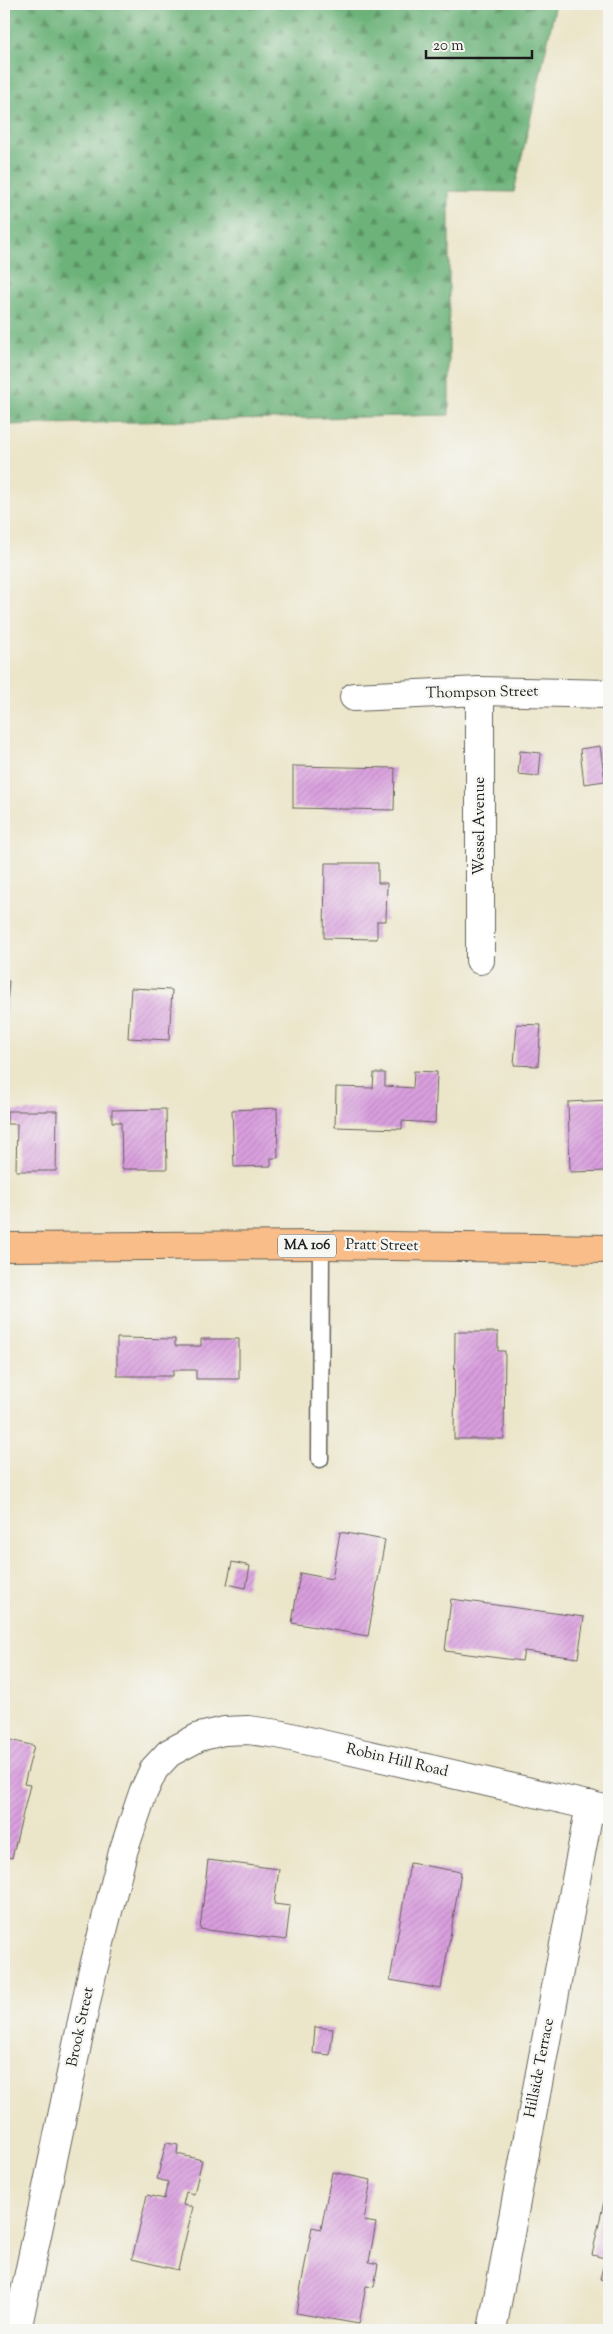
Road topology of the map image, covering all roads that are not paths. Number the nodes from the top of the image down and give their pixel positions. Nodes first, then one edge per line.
1 (480, 691) junction
2 (609, 694) edge
3 (354, 697) dead end
4 (480, 960) dead end
5 (321, 1246) junction
6 (4, 1247) edge
7 (609, 1249) edge
8 (320, 1459) dead end
9 (185, 1745) joint
10 (600, 1808) edge
11 (17, 2330) edge
12 (492, 2330) edge

1 - 2 street, Thompson Street
1 - 3 street, Thompson Street
1 - 4 street, Wessel Avenue
5 - 6 main road, Pratt Street / MA 106
5 - 7 main road, Pratt Street / MA 106
5 - 8 lane
9 - 10 street, Robin Hill Road
9 - 11 street, Brook Street
10 - 12 street, Hillside Terrace

